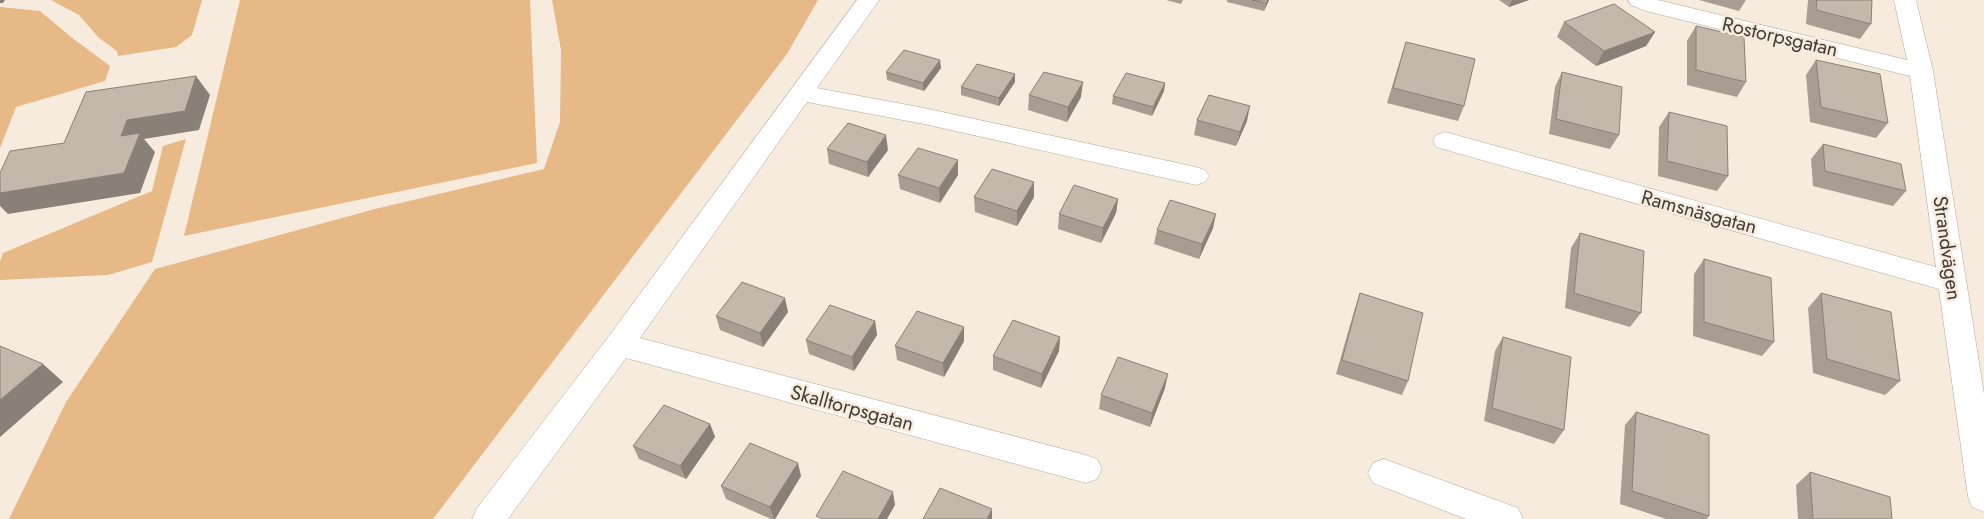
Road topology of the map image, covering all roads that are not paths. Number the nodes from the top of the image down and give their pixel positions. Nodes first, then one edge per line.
1 (868, 0) edge
2 (1639, 0) edge
3 (1905, 0) edge
4 (1922, 70) junction
5 (802, 93) junction
6 (1445, 141) dead end
7 (1196, 176) dead end
8 (1952, 282) junction
9 (619, 344) junction
10 (1086, 469) dead end
11 (1384, 473) dead end
12 (1984, 497) edge
13 (489, 519) edge
14 (1506, 519) edge

1 - 5 street
2 - 4 street, Rostorpsgatan
3 - 4 street, Strandvägen
4 - 8 street, Strandvägen
5 - 7 street
5 - 9 street
6 - 8 street, Ramsnäsgatan
8 - 12 street, Strandvägen
9 - 10 street, Skalltorpsgatan
9 - 13 street
11 - 14 street

